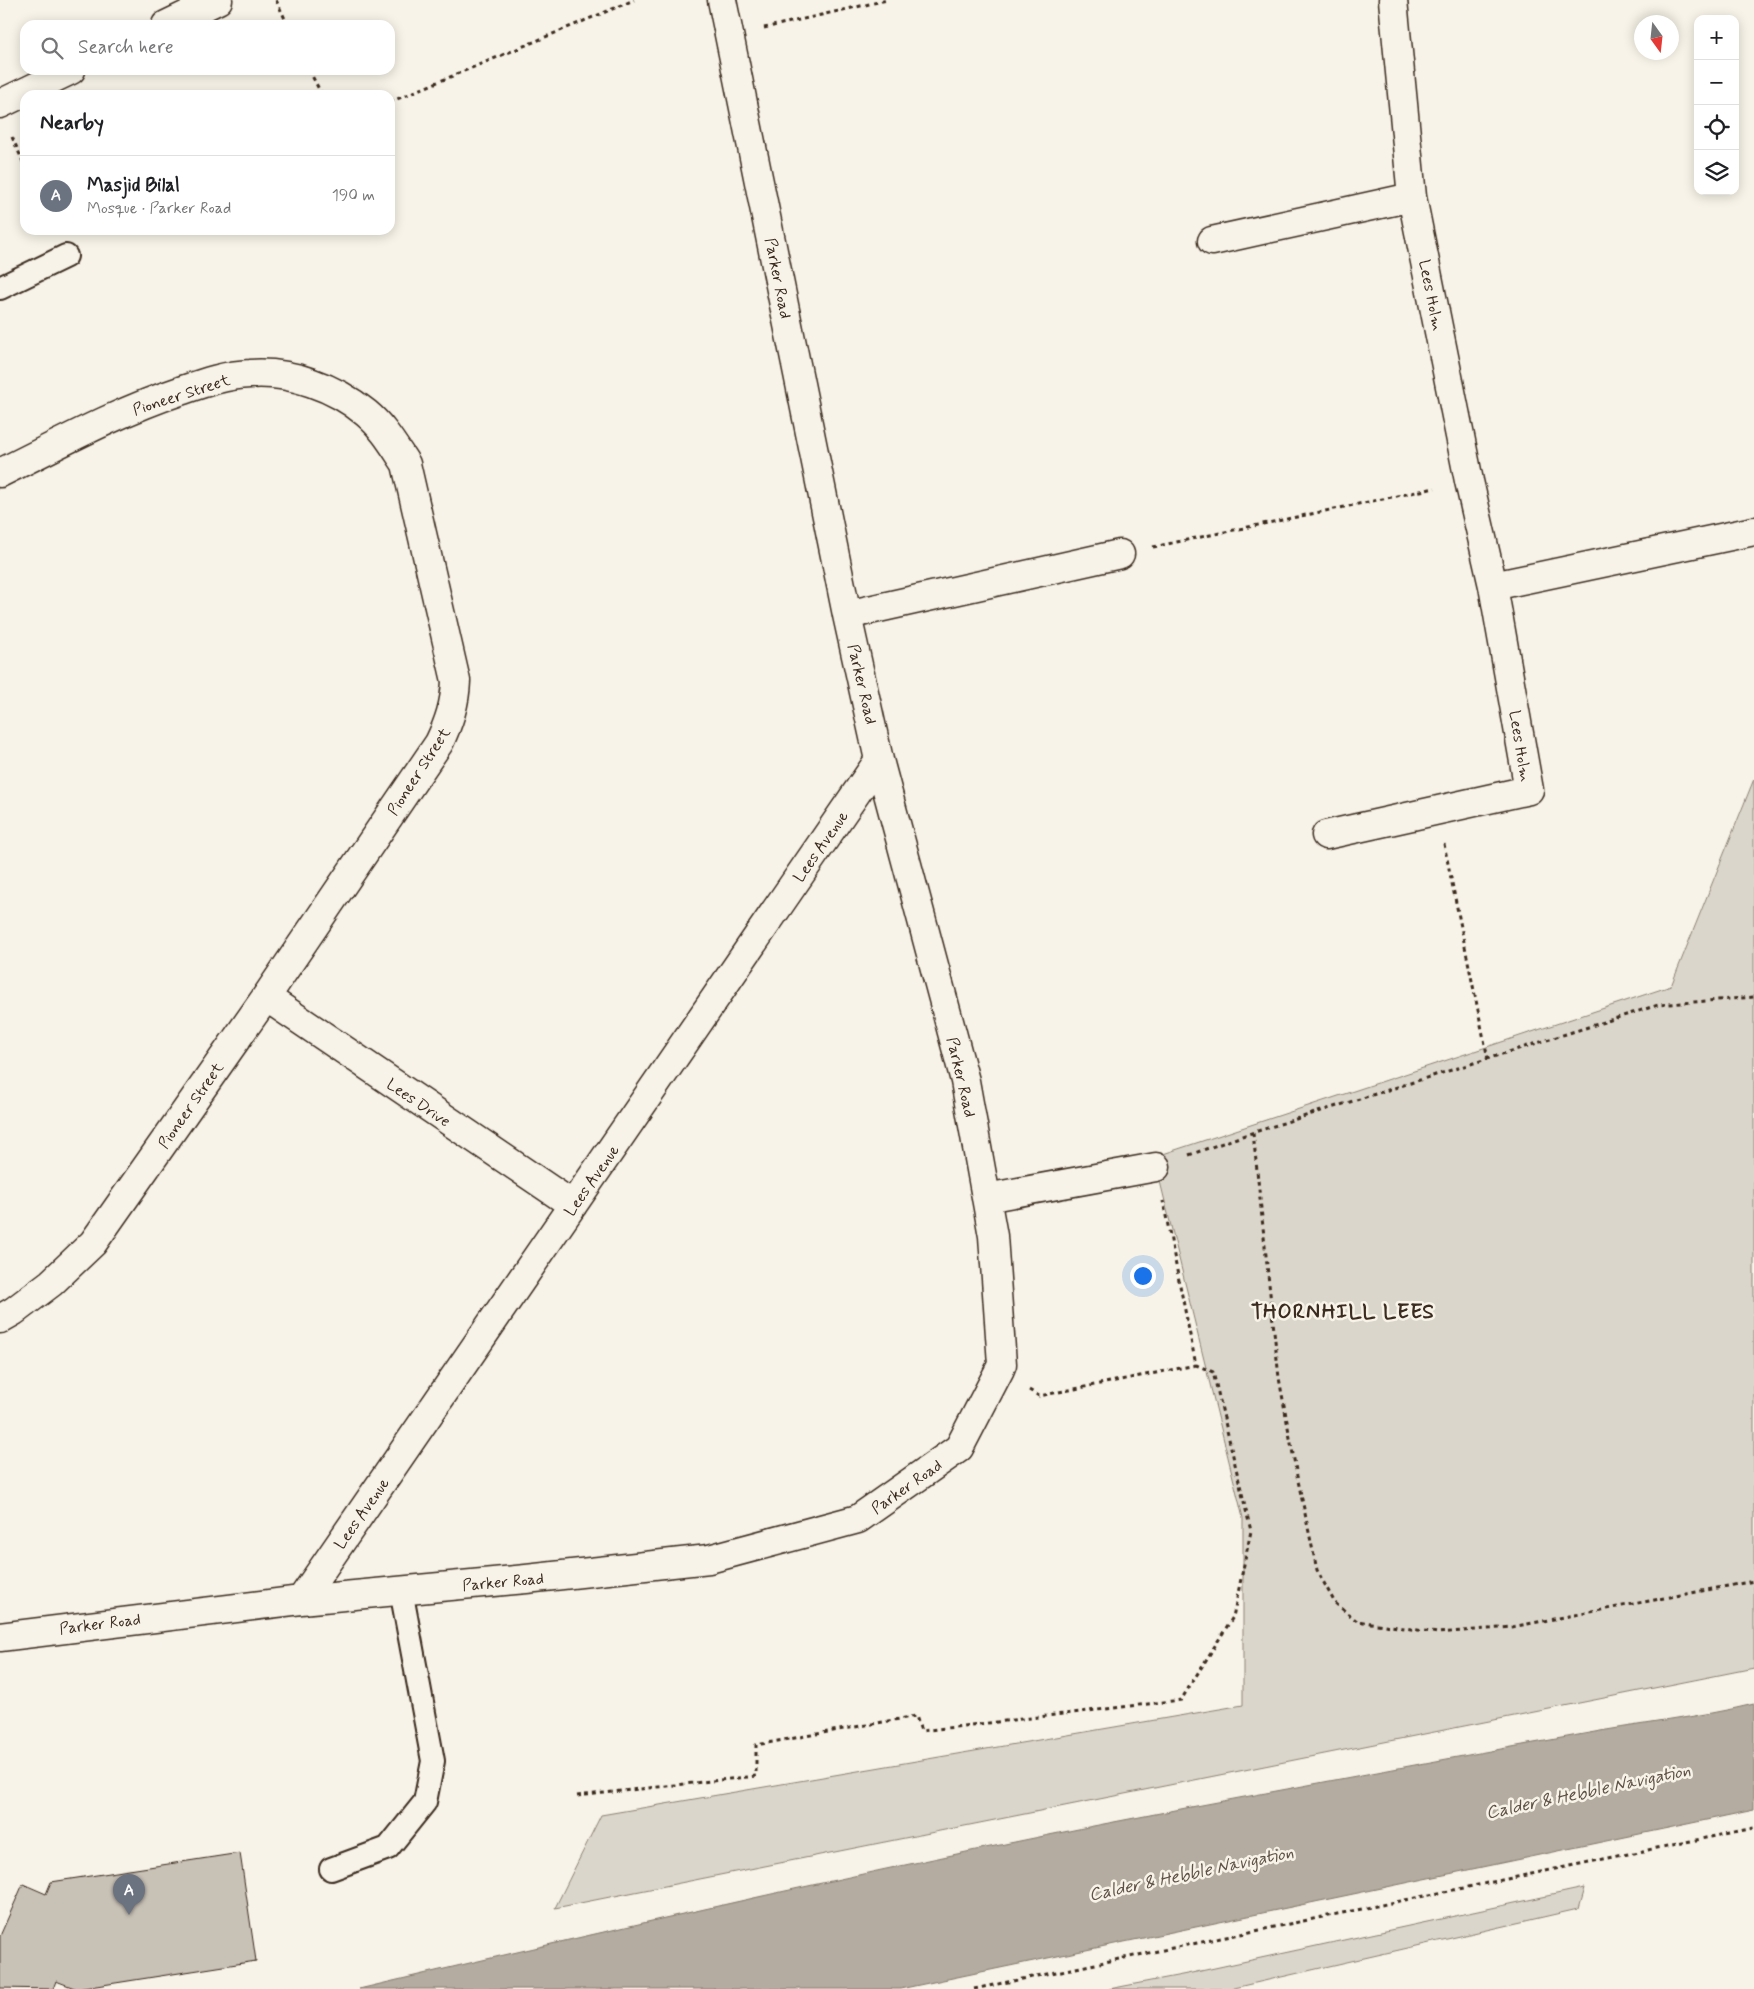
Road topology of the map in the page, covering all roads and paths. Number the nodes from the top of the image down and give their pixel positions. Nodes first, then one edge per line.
1 (218, 0) edge
2 (276, 0) edge
3 (634, 0) edge
4 (722, 0) edge
5 (887, 0) edge
6 (1393, 0) edge
7 (176, 20) edge
8 (286, 20) edge
9 (730, 36) junction
10 (61, 75) edge
11 (312, 75) edge
12 (30, 90) edge
13 (319, 90) edge
14 (20, 95) edge
15 (395, 100) edge
16 (0, 104) edge
17 (1412, 197) junction
18 (1212, 242) dead end
19 (66, 256) dead end
20 (0, 288) edge
21 (0, 473) edge
22 (1469, 481) junction
23 (1754, 531) edge
24 (1120, 554) joint
25 (1493, 586) junction
26 (847, 615) junction
27 (879, 760) junction
28 (1437, 810) junction
29 (1326, 835) dead end
30 (266, 997) junction
31 (1754, 998) edge
32 (1488, 1059) junction
33 (1253, 1133) junction
34 (1156, 1167) junction
35 (986, 1198) junction
36 (573, 1205) junction
37 (0, 1319) edge
38 (1196, 1365) junction
39 (1039, 1396) dead end
40 (1754, 1581) edge
41 (400, 1590) junction
42 (301, 1600) junction
43 (0, 1637) edge
44 (577, 1796) dead end
45 (1754, 1828) edge
46 (331, 1869) dead end
47 (974, 1989) edge

1 - 7 street
2 - 8 path
3 - 15 path
4 - 9 street, Parker Road
5 - 9 path
6 - 17 street, Lees Holm
9 - 26 street, Parker Road
10 - 12 street
11 - 13 path
14 - 16 street
17 - 18 street
17 - 22 street, Lees Holm
19 - 20 lane
21 - 30 street, Pioneer Street
22 - 24 path
22 - 25 street, Lees Holm
23 - 25 street
24 - 26 street
25 - 28 street, Lees Holm
26 - 27 street, Parker Road
27 - 35 street, Parker Road
27 - 36 street, Lees Avenue
28 - 29 street, Lees Holm
28 - 32 path
30 - 36 street, Lees Drive
30 - 37 street, Pioneer Street
31 - 32 path
32 - 33 path
33 - 34 path
33 - 40 path
34 - 35 street
34 - 38 path
35 - 41 street, Parker Road
36 - 42 street, Lees Avenue
38 - 39 path
38 - 44 path
41 - 42 street, Parker Road
41 - 46 lane
42 - 43 street, Parker Road
45 - 47 path

